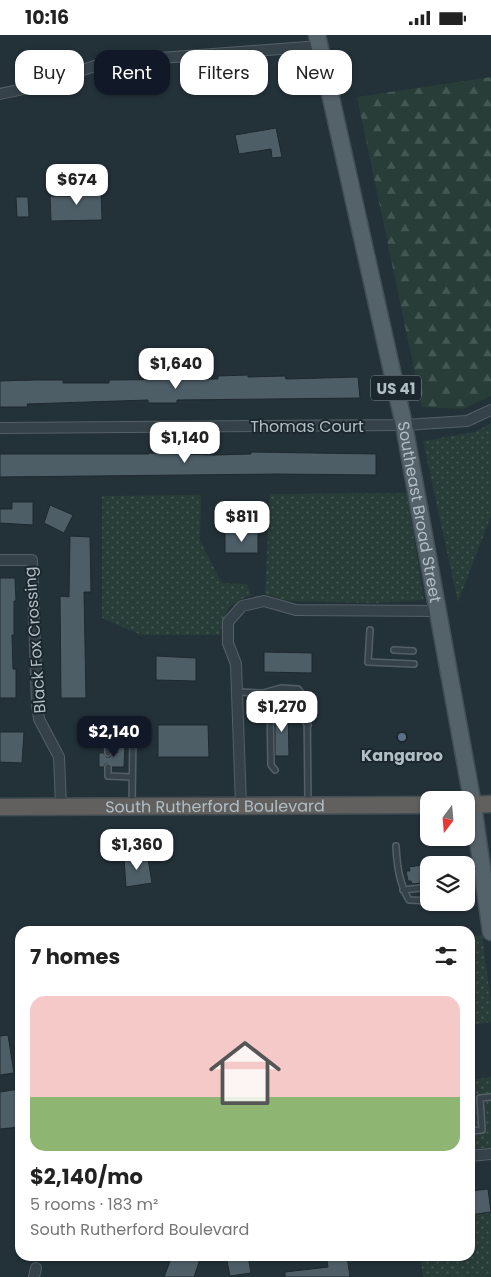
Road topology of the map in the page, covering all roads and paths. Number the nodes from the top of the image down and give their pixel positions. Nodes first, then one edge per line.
1 (319, 40) edge
2 (0, 94) edge
3 (491, 411) edge
4 (404, 425) junction
5 (0, 428) edge
6 (0, 559) edge
7 (437, 611) junction
8 (370, 629) dead end
9 (394, 650) dead end
10 (414, 651) dead end
11 (414, 664) dead end
12 (238, 692) junction
13 (277, 696) junction
14 (308, 723) junction
15 (108, 753) dead end
16 (108, 767) dead end
17 (275, 770) dead end
18 (308, 770) junction
19 (301, 773) dead end
20 (132, 777) junction
21 (468, 791) edge
22 (491, 804) edge
23 (241, 805) junction
24 (308, 805) junction
25 (420, 805) edge
26 (475, 805) edge
27 (61, 806) junction
28 (132, 806) junction
29 (0, 807) edge
30 (475, 835) edge
31 (396, 846) dead end
32 (420, 888) edge
33 (403, 891) junction
34 (420, 901) edge
35 (491, 932) edge
36 (491, 1097) edge
37 (475, 1131) edge
38 (491, 1153) edge
39 (475, 1155) edge

1 - 2 street
1 - 4 main road, Southeast Broad Street / US 41
3 - 4 street, Thomas Court
4 - 5 street, Thomas Court
4 - 7 main road, Southeast Broad Street / US 41
6 - 27 street, Black Fox Crossing
7 - 12 street
7 - 21 main road, Southeast Broad Street / US 41
8 - 11 lane
9 - 10 lane
12 - 14 lane
12 - 23 street
13 - 14 lane
13 - 14 lane
13 - 17 lane
14 - 18 lane
15 - 20 lane
16 - 20 lane
18 - 19 lane
18 - 24 lane
20 - 28 lane
22 - 26 highway
23 - 24 highway, South Rutherford Boulevard
23 - 28 highway, South Rutherford Boulevard
24 - 25 highway, South Rutherford Boulevard
27 - 28 highway, South Rutherford Boulevard
27 - 29 highway, South Rutherford Boulevard
30 - 35 main road, Southeast Broad Street / US 41
31 - 33 lane
32 - 33 lane
33 - 34 lane
36 - 37 lane
38 - 39 street

